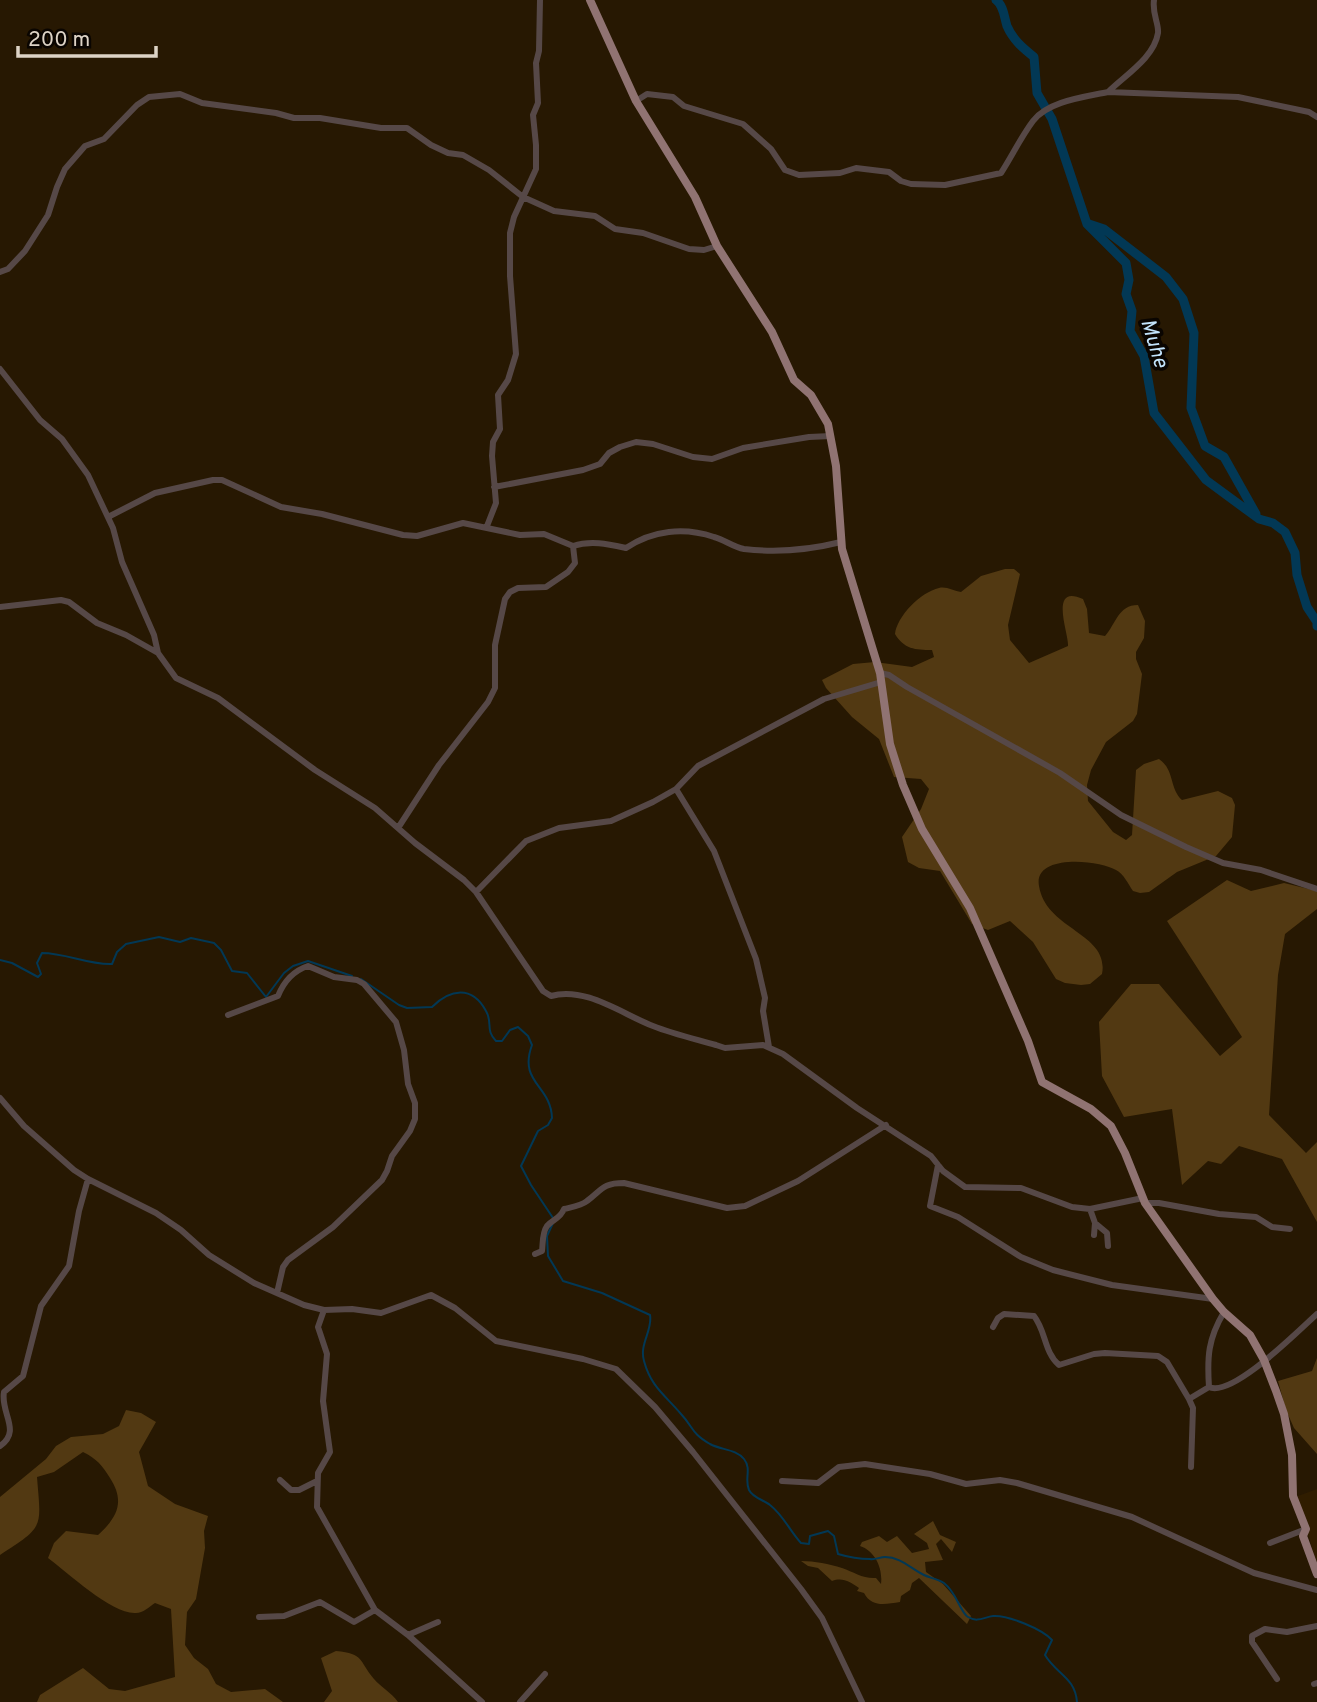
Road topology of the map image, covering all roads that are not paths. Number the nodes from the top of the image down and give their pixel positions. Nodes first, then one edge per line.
1 (540, 0) edge
2 (590, 0) edge
3 (1154, 0) edge
4 (1108, 92) junction
5 (636, 101) junction
6 (1317, 117) edge
7 (523, 197) junction
8 (717, 246) junction
9 (0, 272) edge
10 (0, 369) edge
11 (831, 436) junction
12 (494, 487) junction
13 (108, 517) junction
14 (487, 526) junction
15 (841, 542) junction
16 (572, 546) junction
17 (0, 607) edge
18 (158, 653) junction
19 (880, 678) junction
20 (676, 789) junction
21 (398, 828) junction
22 (1317, 889) edge
23 (476, 892) junction
24 (228, 1015) dead end
25 (769, 1047) junction
26 (0, 1098) edge
27 (886, 1125) junction
28 (938, 1165) junction
29 (88, 1179) junction
30 (1144, 1201) junction
31 (1090, 1209) junction
32 (1095, 1223) junction
33 (1290, 1229) dead end
34 (1094, 1235) dead end
35 (1108, 1246) dead end
36 (535, 1254) dead end
37 (276, 1293) junction
38 (1213, 1299) junction
39 (324, 1310) junction
40 (1224, 1312) junction
41 (1317, 1314) edge
42 (993, 1327) dead end
43 (1264, 1360) junction
44 (1209, 1387) junction
45 (1189, 1399) junction
46 (0, 1446) edge
47 (1191, 1468) dead end
48 (280, 1480) dead end
49 (317, 1481) junction
50 (782, 1481) dead end
51 (748, 1508) dead end
52 (740, 1511) junction
53 (1306, 1529) junction
54 (1270, 1542) dead end
55 (1317, 1574) edge
56 (1317, 1590) edge
57 (375, 1610) junction
58 (259, 1617) dead end
59 (438, 1622) dead end
60 (1317, 1626) edge
61 (408, 1635) junction
62 (545, 1674) dead end
63 (1277, 1679) dead end
64 (482, 1702) edge
65 (520, 1702) edge
66 (862, 1702) edge

1 - 7 street
2 - 5 main road
3 - 4 street
4 - 5 street
4 - 6 street
5 - 8 main road
7 - 8 street
7 - 9 street
7 - 12 street
8 - 11 main road
10 - 13 street
11 - 12 street
11 - 15 main road
12 - 14 street
13 - 14 street
13 - 18 street
14 - 16 street
15 - 16 street
15 - 19 main road
16 - 21 street
17 - 18 street
18 - 21 street
19 - 20 street
19 - 22 street
19 - 30 main road
20 - 23 street
20 - 25 street
21 - 23 street
23 - 25 street
24 - 37 street
25 - 27 street
26 - 29 street
27 - 28 street
27 - 36 street
28 - 31 street
28 - 38 street
29 - 37 street
29 - 46 street
30 - 31 street
30 - 33 street
30 - 38 main road
31 - 32 street
32 - 34 street
32 - 35 street
37 - 39 street
38 - 40 main road
39 - 49 street
39 - 52 street
40 - 43 main road
40 - 44 street
41 - 43 street
42 - 45 street
43 - 44 street
43 - 53 main road
44 - 45 street
45 - 47 street
48 - 49 street
49 - 57 street
50 - 56 street
51 - 52 street
52 - 66 street
53 - 54 street
53 - 55 main road
57 - 58 street
57 - 61 street
59 - 61 street
60 - 63 street
61 - 64 street
62 - 65 street

